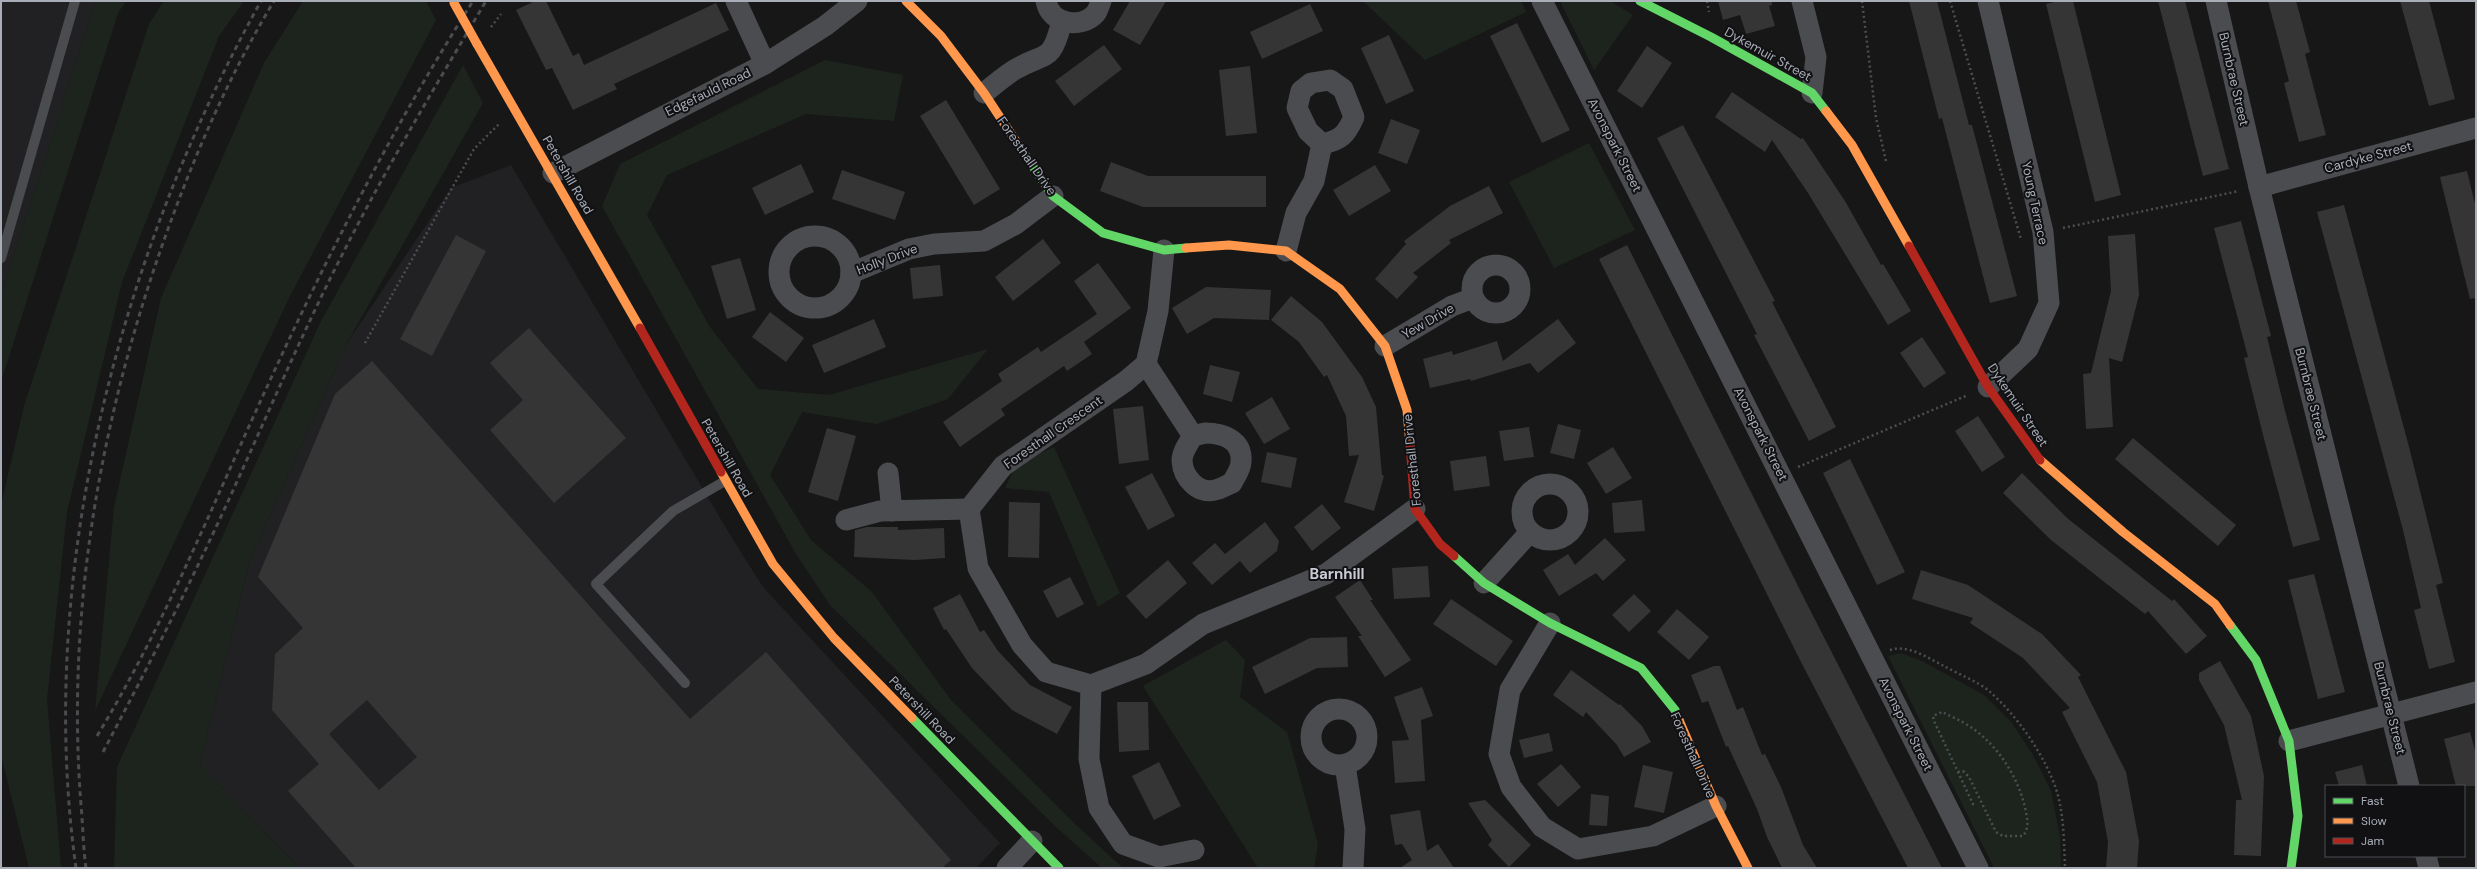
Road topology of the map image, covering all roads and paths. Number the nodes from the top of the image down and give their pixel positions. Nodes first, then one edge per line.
1 (76, 1) edge
2 (736, 1) edge
3 (857, 1) edge
4 (906, 1) edge
5 (1046, 1) edge
6 (1101, 1) edge
7 (1542, 1) edge
8 (1640, 1) edge
9 (1802, 1) edge
10 (1862, 1) edge
11 (1950, 1) edge
12 (1988, 1) edge
13 (2216, 1) edge
14 (453, 2) edge
15 (1062, 21) junction
16 (765, 64) junction
17 (984, 93) junction
18 (1812, 93) junction
19 (514, 110) junction
20 (2476, 128) edge
21 (1322, 144) dead end
22 (1888, 167) dead end
23 (553, 173) junction
24 (2259, 186) junction
25 (1053, 196) junction
26 (2043, 232) junction
27 (2023, 243) dead end
28 (1164, 250) junction
29 (1286, 251) junction
30 (1, 258) edge
31 (851, 273) dead end
32 (1473, 298) dead end
33 (366, 343) dead end
34 (1385, 346) junction
35 (1146, 364) junction
36 (1988, 387) junction
37 (1193, 436) dead end
38 (888, 473) dead end
39 (1781, 474) junction
40 (725, 482) junction
41 (968, 509) junction
42 (1415, 509) junction
43 (892, 511) junction
44 (846, 520) dead end
45 (1530, 532) dead end
46 (1484, 583) junction
47 (1550, 623) junction
48 (1898, 647) dead end
49 (685, 683) dead end
50 (1091, 685) junction
51 (2476, 692) edge
52 (2391, 713) junction
53 (2289, 741) junction
54 (1346, 765) dead end
55 (1958, 772) junction
56 (2409, 785) edge
57 (1716, 806) junction
58 (1952, 814) junction
59 (1032, 841) junction
60 (1194, 850) dead end
61 (2426, 857) edge
62 (1161, 863) edge
63 (1007, 868) edge
64 (1059, 868) edge
65 (1353, 868) edge
66 (1748, 868) edge
67 (1978, 868) edge
68 (2065, 868) edge
69 (2291, 868) edge
70 (2429, 868) edge

1 - 30 lane
2 - 16 street
3 - 16 street, Edgefauld Road
4 - 17 street, Foresthall Drive
5 - 15 street
6 - 15 street
7 - 39 street, Avonspark Street
8 - 18 street, Dykemuir Street
9 - 18 street
10 - 22 path
11 - 27 path
12 - 26 street, Young Terrace
13 - 24 street, Burnbrae Street
14 - 19 street, Petershill Road, bridge
15 - 17 street
16 - 23 street, Edgefauld Road
17 - 25 street, Foresthall Drive
18 - 36 street, Dykemuir Street
19 - 23 street, Petershill Road
19 - 33 path
20 - 24 street, Cardyke Street
21 - 29 street
23 - 40 street, Petershill Road
24 - 26 path
24 - 52 street, Burnbrae Street
25 - 28 street, Foresthall Drive
25 - 31 street, Holly Drive
26 - 36 street, Young Terrace
28 - 29 street, Foresthall Drive
28 - 35 street
29 - 34 street, Foresthall Drive
32 - 34 street, Yew Drive
34 - 42 street, Foresthall Drive
35 - 37 street
35 - 41 street, Foresthall Crescent
36 - 39 path
36 - 53 street, Dykemuir Street
38 - 43 street
39 - 58 street, Avonspark Street
40 - 49 lane
40 - 59 street, Petershill Road
41 - 43 street
41 - 50 street
42 - 46 street, Foresthall Drive
42 - 50 street
43 - 44 street
45 - 46 street
46 - 47 street, Foresthall Drive
47 - 57 street, Foresthall Drive
47 - 57 street
48 - 68 path
50 - 62 street
51 - 52 street
52 - 53 street
52 - 56 street, Burnbrae Street
53 - 69 street, Dykemuir Street
54 - 65 street
55 - 55 path
55 - 58 path
57 - 66 street, Foresthall Drive
58 - 67 street, Avonspark Street
59 - 63 street
59 - 64 street, Petershill Road
60 - 62 street
61 - 70 street

